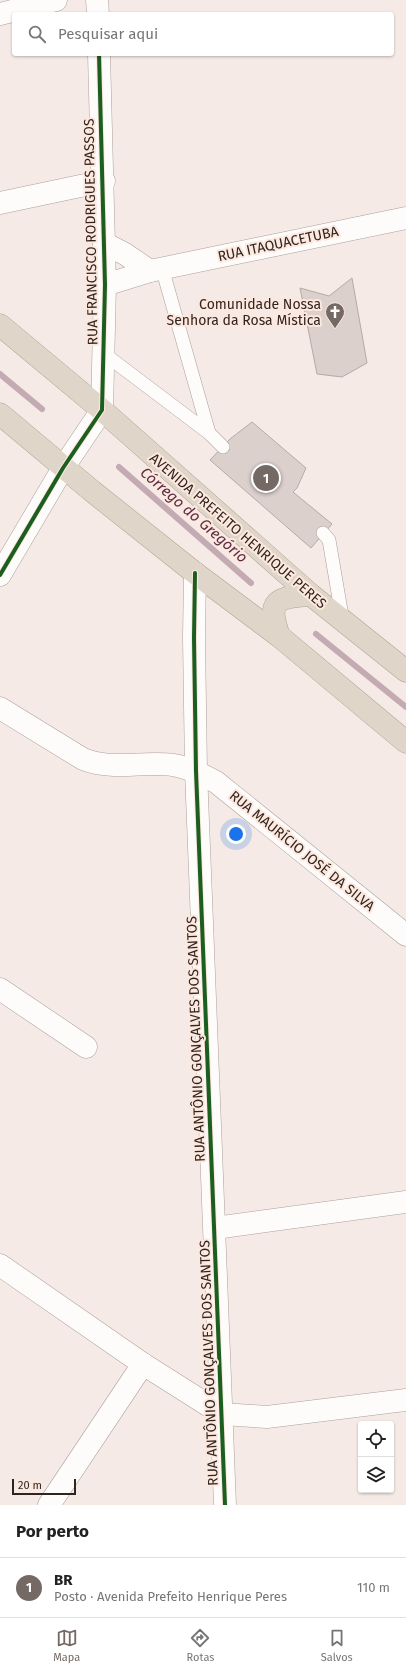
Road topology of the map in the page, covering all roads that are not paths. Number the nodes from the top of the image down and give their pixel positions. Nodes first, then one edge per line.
1 (56, 0) edge
2 (97, 0) edge
3 (98, 12) edge
4 (0, 14) edge
5 (99, 56) edge
6 (104, 182) junction
7 (0, 203) edge
8 (406, 218) edge
9 (104, 243) junction
10 (156, 269) junction
11 (105, 285) junction
12 (0, 325) edge
13 (103, 353) junction
14 (102, 410) junction
15 (0, 414) edge
16 (208, 433) junction
17 (223, 447) dead end
18 (63, 468) junction
19 (324, 534) dead end
20 (194, 573) junction
21 (0, 575) edge
22 (310, 596) junction
23 (343, 622) junction
24 (279, 636) junction
25 (406, 671) edge
26 (0, 708) edge
27 (406, 742) edge
28 (196, 771) junction
29 (406, 935) edge
30 (0, 989) edge
31 (86, 1047) dead end
32 (406, 1202) edge
33 (215, 1228) junction
34 (0, 1265) edge
35 (143, 1364) junction
36 (406, 1400) edge
37 (222, 1414) junction
38 (49, 1505) edge
39 (225, 1505) edge

1 - 4 street
2 - 3 street
5 - 6 street, RUA FRANCISCO RODRIGUES PASSOS
6 - 7 street
6 - 9 street, RUA FRANCISCO RODRIGUES PASSOS
8 - 10 street, RUA ITAQUACETUBA
9 - 10 street
9 - 11 street, RUA FRANCISCO RODRIGUES PASSOS
10 - 11 street, RUA ITAQUACETUBA
10 - 16 lane
11 - 13 street, RUA FRANCISCO RODRIGUES PASSOS
12 - 14 highway, AVENIDA PREFEITO HENRIQUE PERES
13 - 14 street, RUA FRANCISCO RODRIGUES PASSOS
13 - 16 lane
14 - 18 street
14 - 22 highway, AVENIDA PREFEITO HENRIQUE PERES
15 - 18 highway
16 - 17 lane
18 - 20 highway
18 - 21 street
19 - 23 lane
20 - 24 highway
20 - 28 street, RUA ANTÔNIO GONÇALVES DOS SANTOS
22 - 23 highway, AVENIDA PREFEITO HENRIQUE PERES
22 - 24 highway
23 - 25 highway, AVENIDA PREFEITO HENRIQUE PERES
24 - 27 highway
26 - 28 street, RUA MAURÍCIO JOSÉ DA SILVA
28 - 29 street, RUA MAURÍCIO JOSÉ DA SILVA
28 - 33 street, RUA ANTÔNIO GONÇALVES DOS SANTOS
30 - 31 street
32 - 33 street
33 - 37 street, RUA ANTÔNIO GONÇALVES DOS SANTOS
34 - 35 street
35 - 37 street
35 - 38 street
36 - 37 street
37 - 39 street, RUA ANTÔNIO GONÇALVES DOS SANTOS

